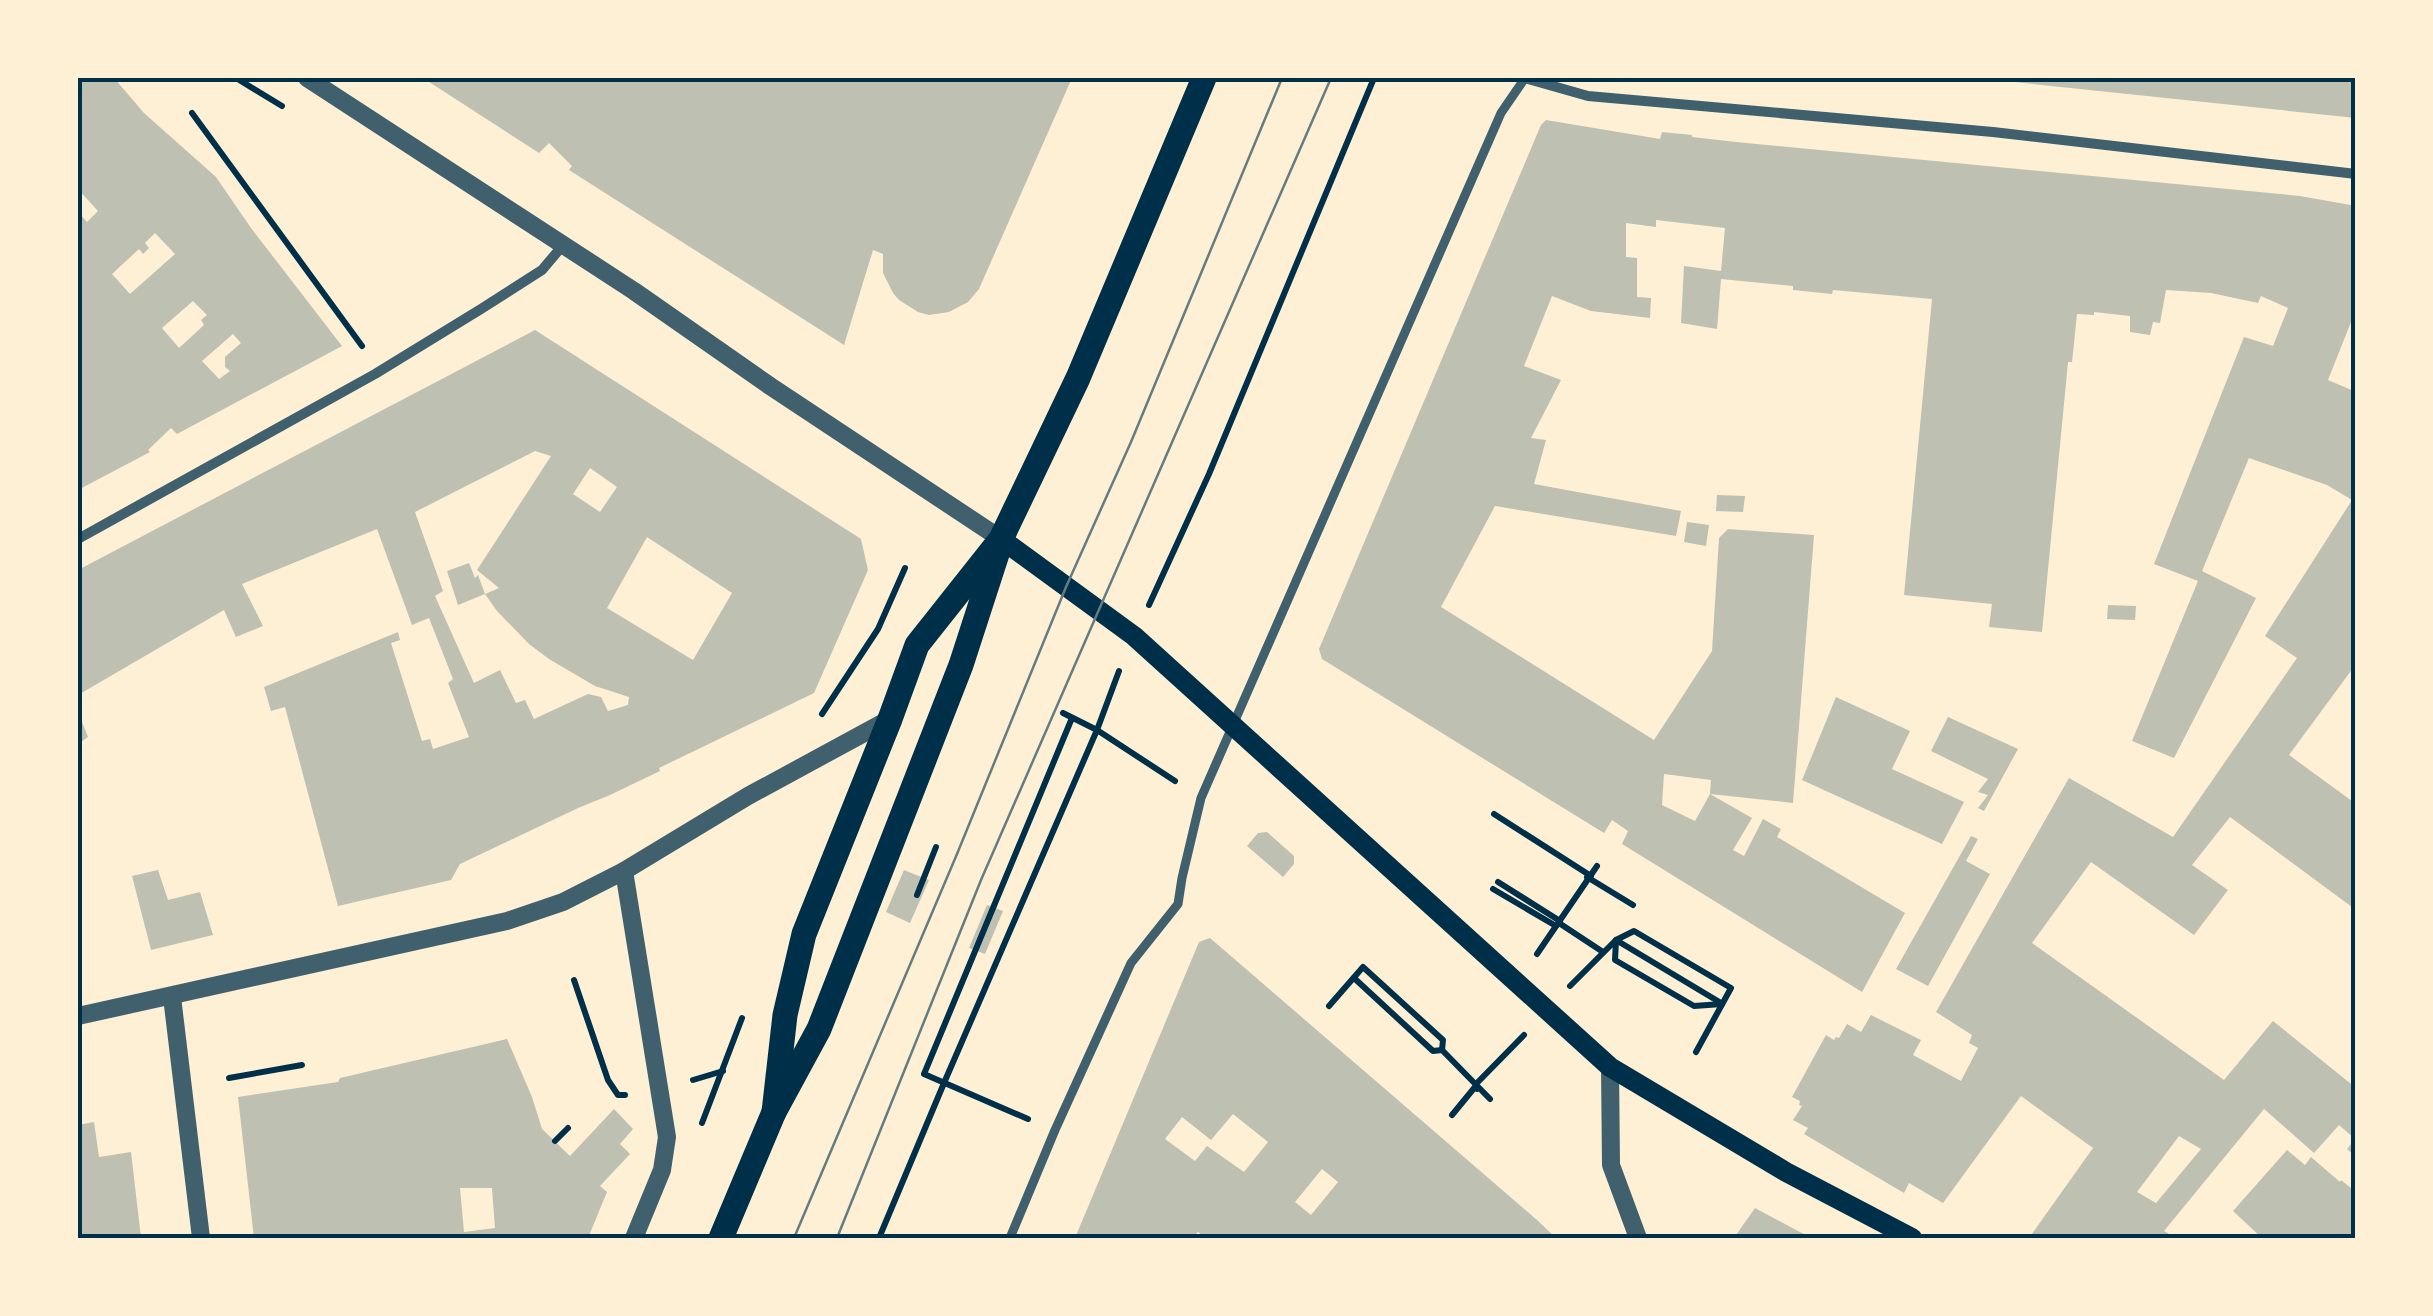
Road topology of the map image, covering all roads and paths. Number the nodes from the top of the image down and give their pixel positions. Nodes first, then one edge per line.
1 (307, 78) edge
2 (1204, 78) edge
3 (1374, 78) edge
4 (1525, 78) edge
5 (192, 112) dead end
6 (2356, 174) edge
7 (564, 244) junction
8 (375, 374) junction
9 (78, 539) edge
10 (1002, 539) junction
11 (905, 568) dead end
12 (1156, 590) dead end
13 (1117, 676) dead end
14 (1063, 713) dead end
15 (1072, 718) junction
16 (890, 719) junction
17 (821, 720) dead end
18 (1233, 726) junction
19 (1097, 730) junction
20 (1202, 798) junction
21 (1494, 814) dead end
22 (1540, 848) dead end
23 (1597, 866) dead end
24 (624, 871) junction
25 (1591, 876) junction
26 (1495, 886) dead end
27 (1632, 905) dead end
28 (1558, 923) junction
29 (1604, 952) dead end
30 (1615, 960) dead end
31 (1531, 962) dead end
32 (1354, 978) junction
33 (574, 980) dead end
34 (172, 997) junction
35 (1722, 1004) junction
36 (1329, 1006) dead end
37 (78, 1016) edge
38 (1442, 1050) junction
39 (1696, 1052) dead end
40 (302, 1065) dead end
41 (1610, 1067) junction
42 (723, 1071) dead end
43 (228, 1078) dead end
44 (694, 1080) dead end
45 (944, 1083) junction
46 (635, 1094) dead end
47 (774, 1112) junction
48 (1452, 1115) dead end
49 (568, 1128) dead end
50 (1055, 1130) junction
51 (555, 1141) dead end
52 (200, 1238) edge
53 (634, 1238) edge
54 (721, 1238) edge
55 (879, 1238) edge
56 (1010, 1238) edge
57 (1638, 1238) edge
58 (1912, 1238) edge

1 - 7 street
2 - 10 main road
3 - 12 path
4 - 6 street
4 - 18 street
5 - 8 path
7 - 8 street
7 - 10 street
8 - 9 street
10 - 16 main road
10 - 18 main road
10 - 47 main road
11 - 17 path
13 - 19 path
14 - 15 path
15 - 19 path
15 - 45 path
16 - 24 street
16 - 47 main road
18 - 20 street
18 - 41 main road
19 - 20 path
19 - 45 path
20 - 50 street
21 - 25 path
22 - 27 path
23 - 25 path
24 - 34 street
24 - 53 street
25 - 28 path
26 - 28 path
28 - 29 path
28 - 31 path
30 - 35 path
32 - 36 path
32 - 38 path
32 - 38 path
33 - 46 path
34 - 37 street
34 - 52 street
35 - 35 path
35 - 39 path
38 - 48 path
40 - 43 path
41 - 57 street
41 - 58 main road
42 - 44 path
45 - 50 path
45 - 55 path
47 - 54 main road
49 - 51 path
50 - 56 street

